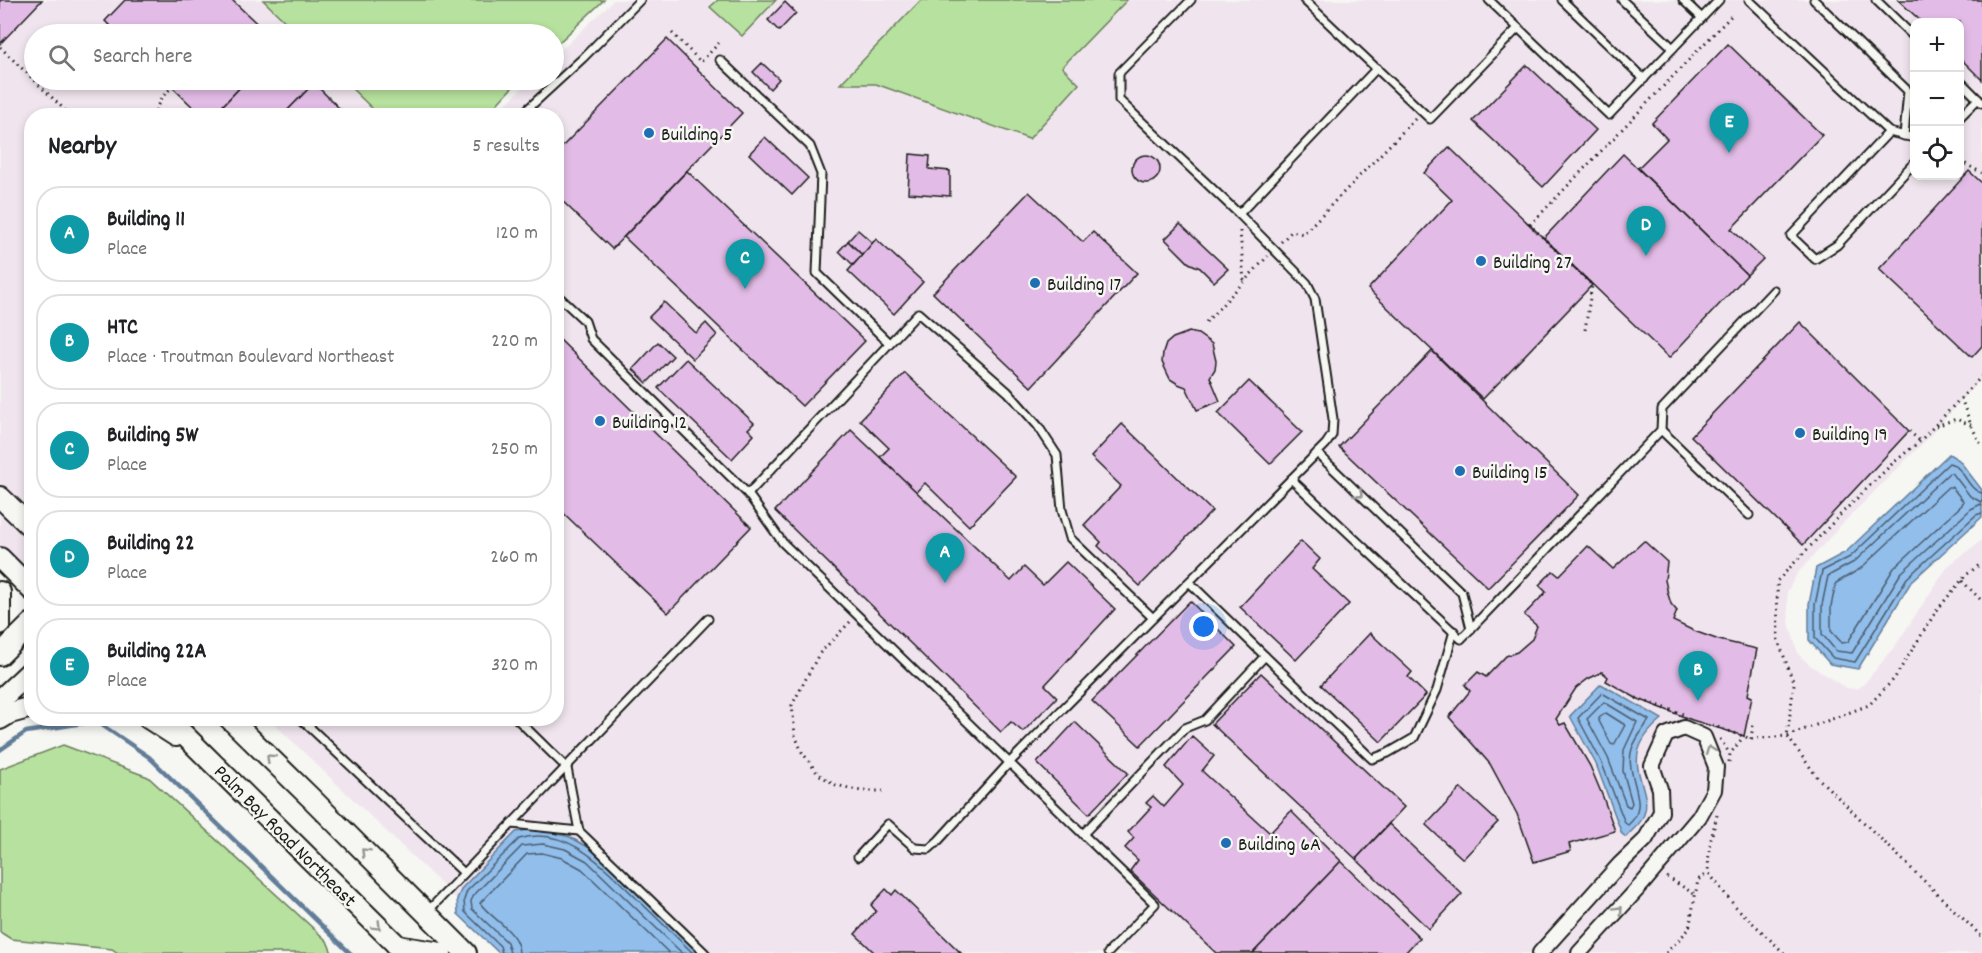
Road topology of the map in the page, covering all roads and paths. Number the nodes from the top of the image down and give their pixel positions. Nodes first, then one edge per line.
1 (640, 0) edge
2 (1191, 0) edge
3 (1304, 0) edge
4 (1489, 0) edge
5 (1562, 0) edge
6 (1622, 0) edge
7 (1683, 0) edge
8 (1719, 0) edge
9 (1749, 0) edge
10 (1814, 0) edge
11 (1876, 0) edge
12 (1731, 16) dead end
13 (1702, 18) junction
14 (1518, 28) junction
15 (672, 33) dead end
16 (1910, 33) edge
17 (718, 43) dead end
18 (0, 47) edge
19 (1673, 48) junction
20 (720, 60) dead end
21 (1377, 68) junction
22 (24, 70) edge
23 (564, 75) edge
24 (1644, 79) junction
25 (1964, 86) edge
26 (44, 90) edge
27 (169, 90) edge
28 (548, 90) edge
29 (1980, 101) edge
30 (63, 108) edge
31 (157, 108) edge
32 (529, 108) edge
33 (1422, 112) junction
34 (1964, 113) edge
35 (1889, 132) junction
36 (1904, 136) junction
37 (1910, 137) edge
38 (1964, 164) edge
39 (1910, 167) edge
40 (1982, 173) edge
41 (1239, 214) junction
42 (1273, 250) junction
43 (1244, 282) junction
44 (1774, 290) dead end
45 (564, 301) edge
46 (1206, 322) dead end
47 (1585, 330) dead end
48 (889, 344) junction
49 (1982, 376) edge
50 (1961, 398) junction
51 (1971, 425) junction
52 (1934, 426) junction
53 (1661, 430) junction
54 (1909, 430) dead end
55 (1920, 441) junction
56 (1982, 447) edge
57 (1317, 453) junction
58 (1291, 479) junction
59 (748, 494) junction
60 (0, 496) edge
61 (1749, 515) dead end
62 (24, 520) edge
63 (0, 558) edge
64 (1982, 563) edge
65 (1961, 581) junction
66 (24, 582) edge
67 (1189, 582) junction
68 (0, 592) edge
69 (1982, 601) edge
70 (857, 614) junction
71 (1153, 618) junction
72 (708, 619) dead end
73 (0, 624) edge
74 (1472, 629) junction
75 (24, 631) edge
76 (1454, 631) junction
77 (0, 655) edge
78 (1265, 656) junction
79 (24, 678) edge
80 (1636, 698) dead end
81 (0, 700) edge
82 (24, 709) edge
83 (1690, 717) dead end
84 (0, 719) edge
85 (1712, 725) dead end
86 (1753, 725) dead end
87 (161, 726) edge
88 (175, 726) edge
89 (237, 726) edge
90 (308, 726) edge
91 (524, 726) edge
92 (1744, 736) junction
93 (1787, 736) junction
94 (1751, 740) junction
95 (202, 752) junction
96 (1010, 762) junction
97 (1729, 764) dead end
98 (567, 768) junction
99 (883, 791) dead end
100 (1717, 815) dead end
101 (512, 824) junction
102 (579, 831) junction
103 (1083, 834) junction
104 (858, 857) dead end
105 (1708, 872) junction
106 (464, 873) junction
107 (426, 913) junction
108 (1982, 937) edge
109 (397, 950) edge
110 (1546, 951) edge
111 (441, 953) edge
112 (466, 953) edge
113 (705, 953) edge
114 (1108, 953) edge
115 (1579, 953) edge
116 (1666, 953) edge
117 (1784, 953) edge

1 - 23 lane
2 - 41 lane
3 - 21 lane
4 - 14 lane
5 - 24 lane
6 - 19 lane
7 - 13 lane
8 - 13 lane
9 - 35 lane
10 - 36 lane
11 - 16 lane
12 - 47 path
13 - 19 lane
14 - 24 lane
14 - 33 lane
15 - 17 path
18 - 22 path
19 - 24 lane
20 - 48 lane
21 - 33 lane
21 - 41 lane
25 - 29 lane
26 - 30 path
27 - 31 path
28 - 32 lane
29 - 34 lane
33 - 42 path
35 - 36 lane
35 - 39 lane
36 - 37 lane
38 - 40 path
41 - 42 lane
41 - 43 path
42 - 43 path
42 - 57 lane
43 - 46 path
44 - 53 lane
45 - 59 lane
48 - 59 lane
48 - 71 lane
49 - 50 path
50 - 51 path
50 - 52 path
51 - 52 path
51 - 56 path
52 - 55 path
53 - 61 lane
53 - 74 lane
54 - 55 path
55 - 93 path
57 - 58 lane
57 -> 74 lane
58 - 67 lane
58 - 76 lane
59 - 70 lane
60 - 62 main road
63 - 66 main road
64 - 65 path
65 - 69 path
65 - 93 path
67 - 71 lane
67 - 78 lane
68 - 73 main road
70 - 96 lane
70 - 99 path
71 - 96 lane
72 - 98 lane
74 - 76 lane
75 - 77 main road
76 - 78 lane
78 - 103 lane
79 - 81 main road
80 - 83 path
82 - 84 main road
85 - 92 path
86 - 94 path
87 - 95 main road
88 - 95 main road, Palm Bay Road Northeast
107 -> 89 main road
90 - 106 lane
91 - 98 lane
92 - 94 path
92 - 97 path
93 - 94 path
93 - 108 path
95 -> 109 main road, Palm Bay Road Northeast
96 - 103 lane
96 - 104 lane
98 - 101 lane
98 - 102 lane
100 - 105 path
101 - 102 lane
101 - 106 lane
102 - 113 lane
103 - 114 lane
105 - 116 path
105 - 117 path
106 - 107 lane
107 - 112 main road
109 - 111 main road
115 -> 110 street

